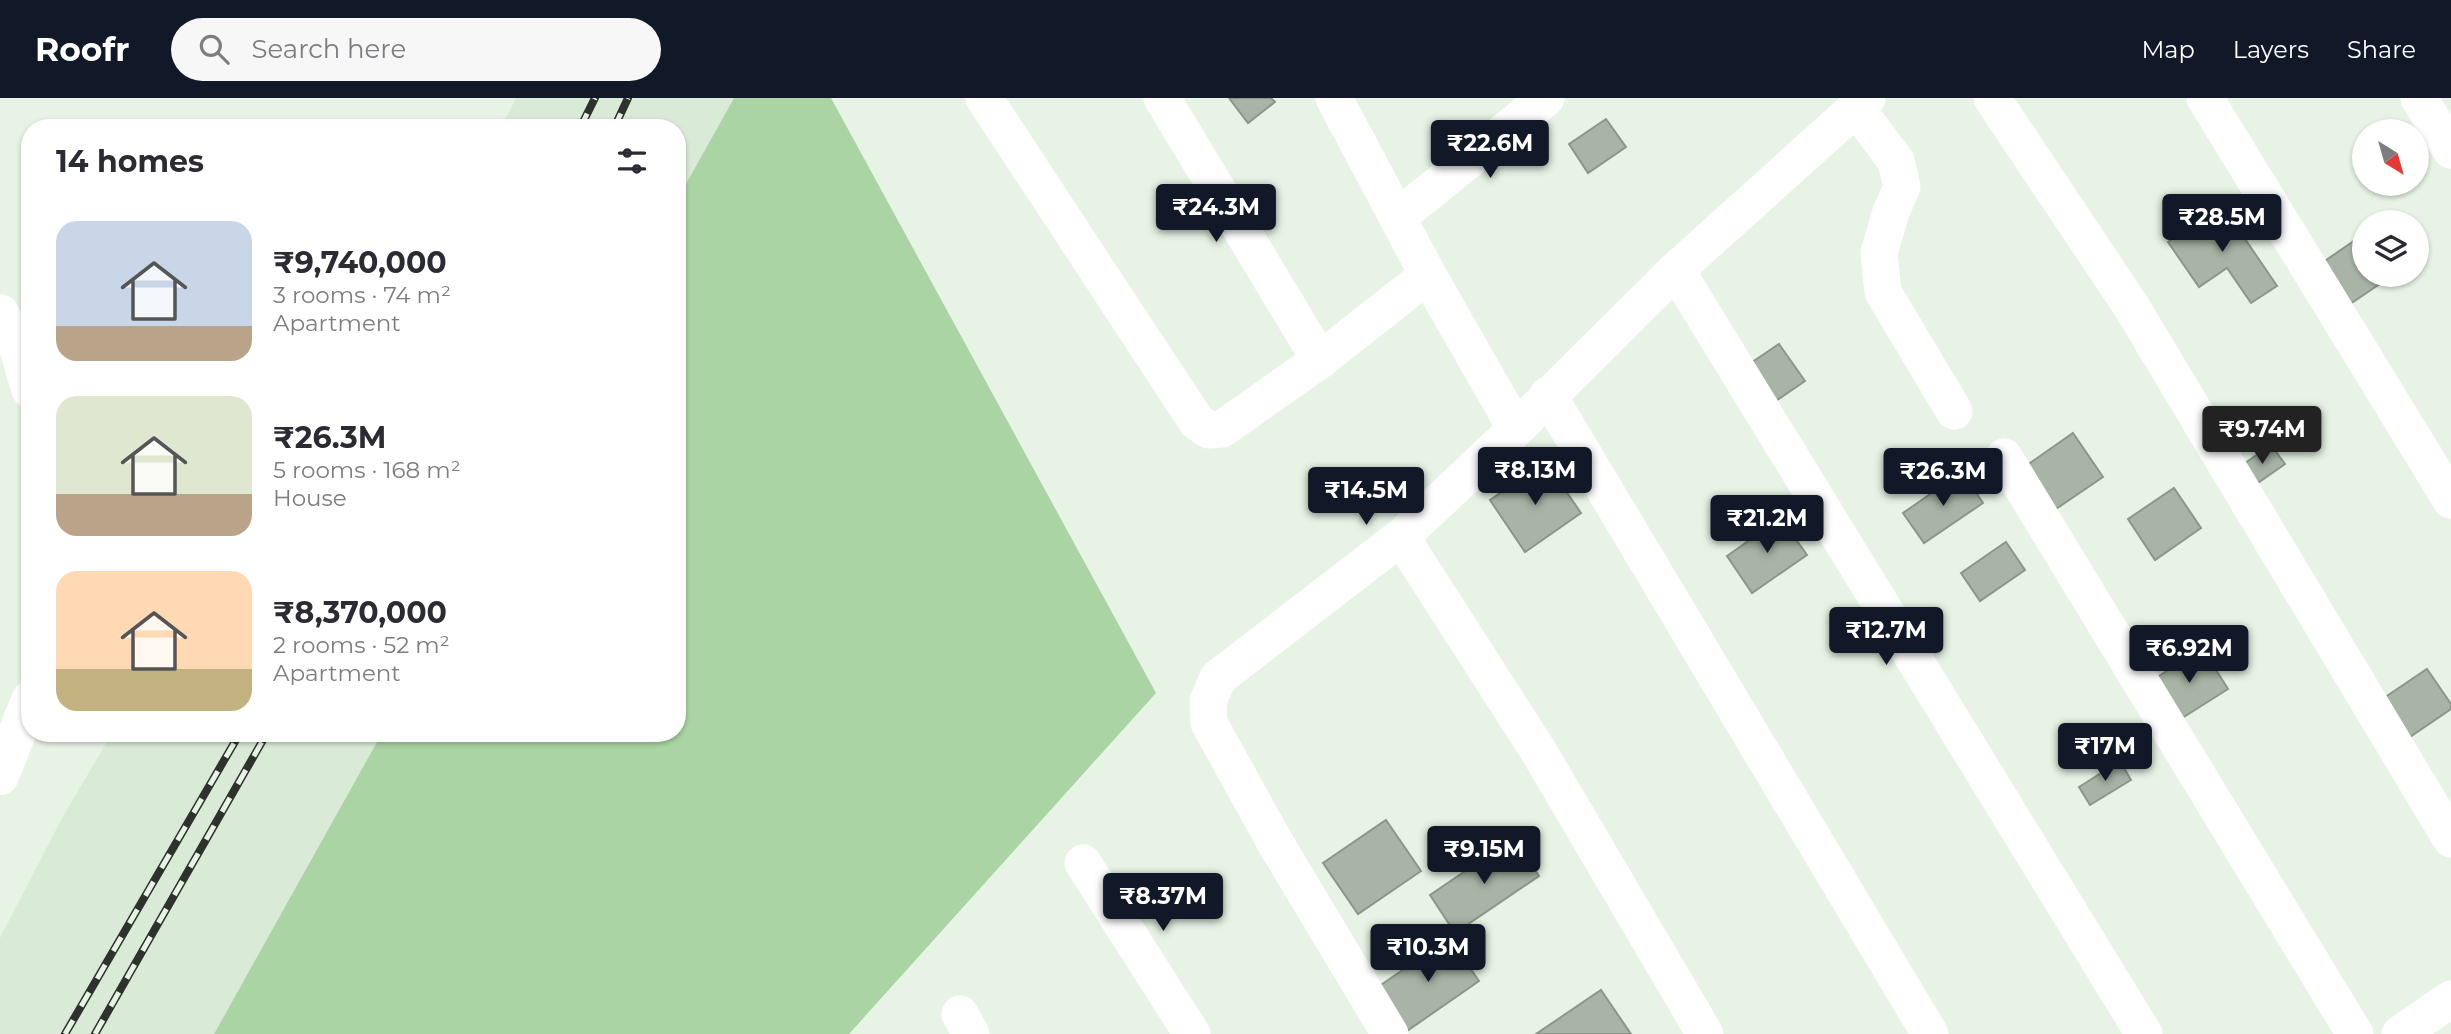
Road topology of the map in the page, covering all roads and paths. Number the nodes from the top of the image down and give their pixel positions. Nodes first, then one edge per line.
1 (984, 98) edge
2 (1162, 98) edge
3 (1334, 98) edge
4 (1546, 98) edge
5 (1992, 98) edge
6 (2205, 98) edge
7 (2419, 98) edge
8 (1861, 103) edge
9 (2451, 150) edge
10 (1398, 217) junction
11 (1676, 270) junction
12 (1428, 275) junction
13 (0, 313) edge
14 (21, 357) edge
15 (1320, 360) junction
16 (1548, 395) junction
17 (1954, 411) dead end
18 (1517, 429) junction
19 (2004, 457) dead end
20 (2451, 500) edge
21 (1401, 537) junction
22 (21, 723) edge
23 (0, 776) edge
24 (2451, 839) edge
25 (1083, 863) dead end
26 (2451, 999) edge
27 (1192, 1034) edge
28 (1390, 1034) edge
29 (1705, 1034) edge
30 (1930, 1034) edge
31 (2144, 1034) edge
32 (2355, 1034) edge
33 (2400, 1034) edge

1 - 15 street
2 - 15 street
3 - 10 street
4 - 10 street
5 - 24 street
6 - 20 street
7 - 9 street
8 - 11 street
8 - 17 street
10 - 12 street
11 - 16 street
11 - 31 street
12 - 15 street
12 - 18 street
13 - 14 highway
16 - 18 street
16 - 30 street
18 - 21 street
19 - 32 street
21 - 28 street
21 - 29 street
22 - 23 highway
25 - 27 street
26 - 33 street

